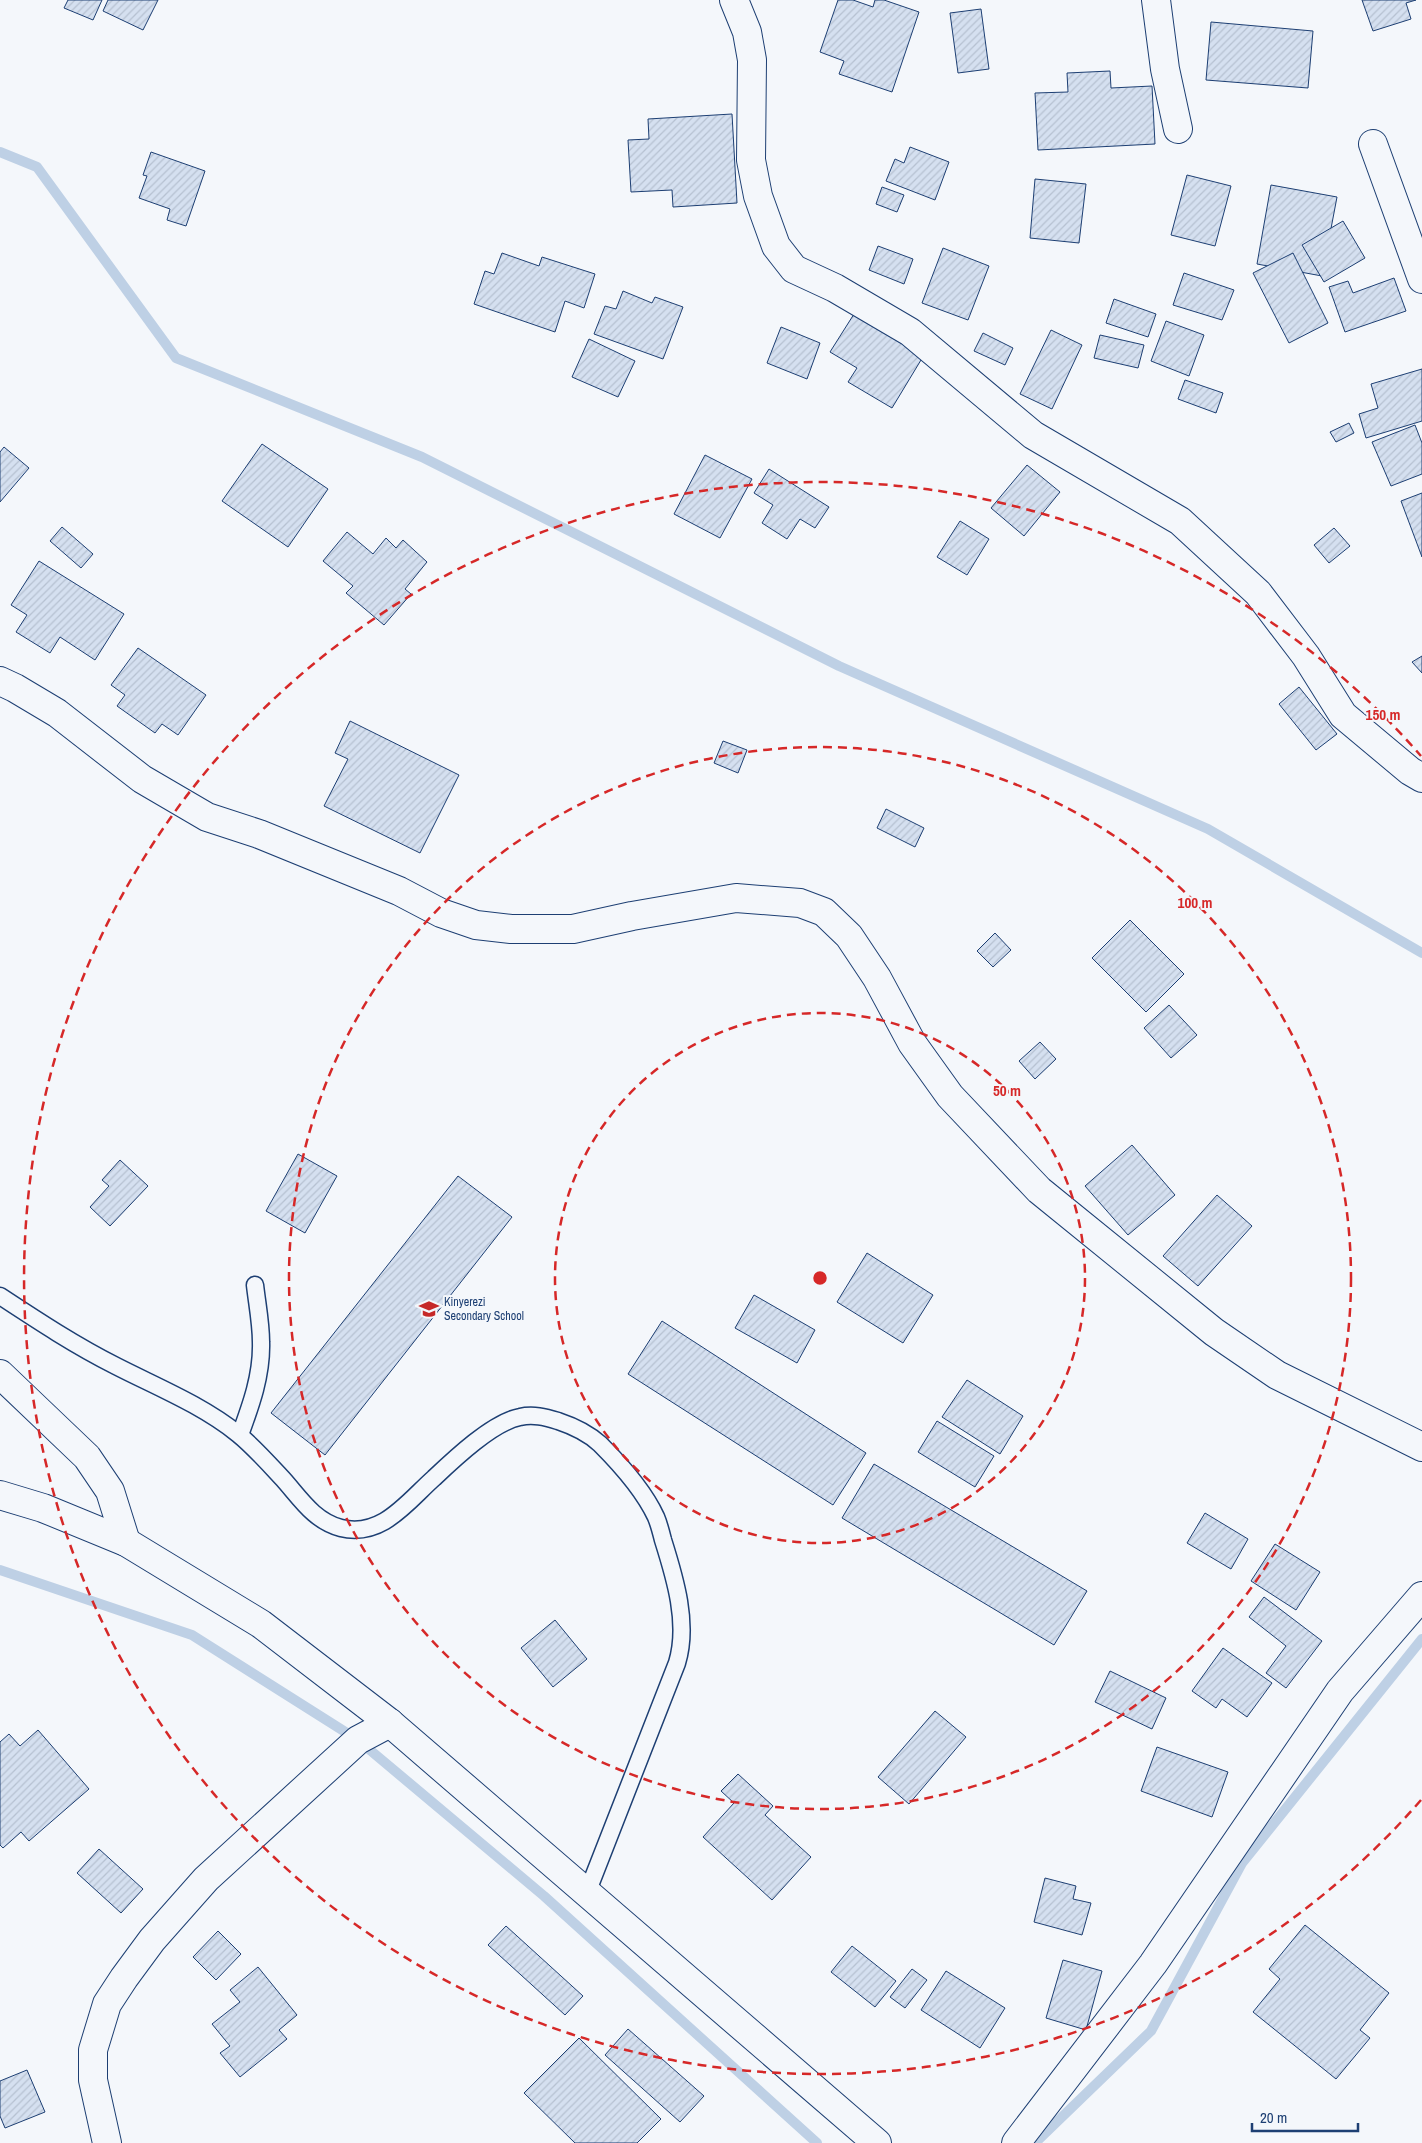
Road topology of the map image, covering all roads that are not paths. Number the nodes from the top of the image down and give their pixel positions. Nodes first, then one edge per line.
1 (734, 0) edge
2 (1156, 0) edge
3 (1178, 129) dead end
4 (1373, 144) dead end
5 (1422, 279) edge
6 (0, 682) edge
7 (1422, 778) edge
8 (255, 1284) dead end
9 (0, 1296) edge
10 (0, 1374) edge
11 (240, 1435) junction
12 (1422, 1447) edge
13 (0, 1495) edge
14 (126, 1542) junction
15 (1422, 1596) edge
16 (390, 1723) junction
17 (587, 1893) junction
18 (876, 2142) edge
19 (107, 2143) edge
20 (1016, 2143) edge

1 - 7 street
2 - 3 street
4 - 5 street
6 - 12 street
8 - 11 lane
9 - 11 lane
10 - 14 street
11 - 17 lane
13 - 14 street
14 - 16 street
15 - 20 street
16 - 17 street
16 - 19 street
17 - 18 street

